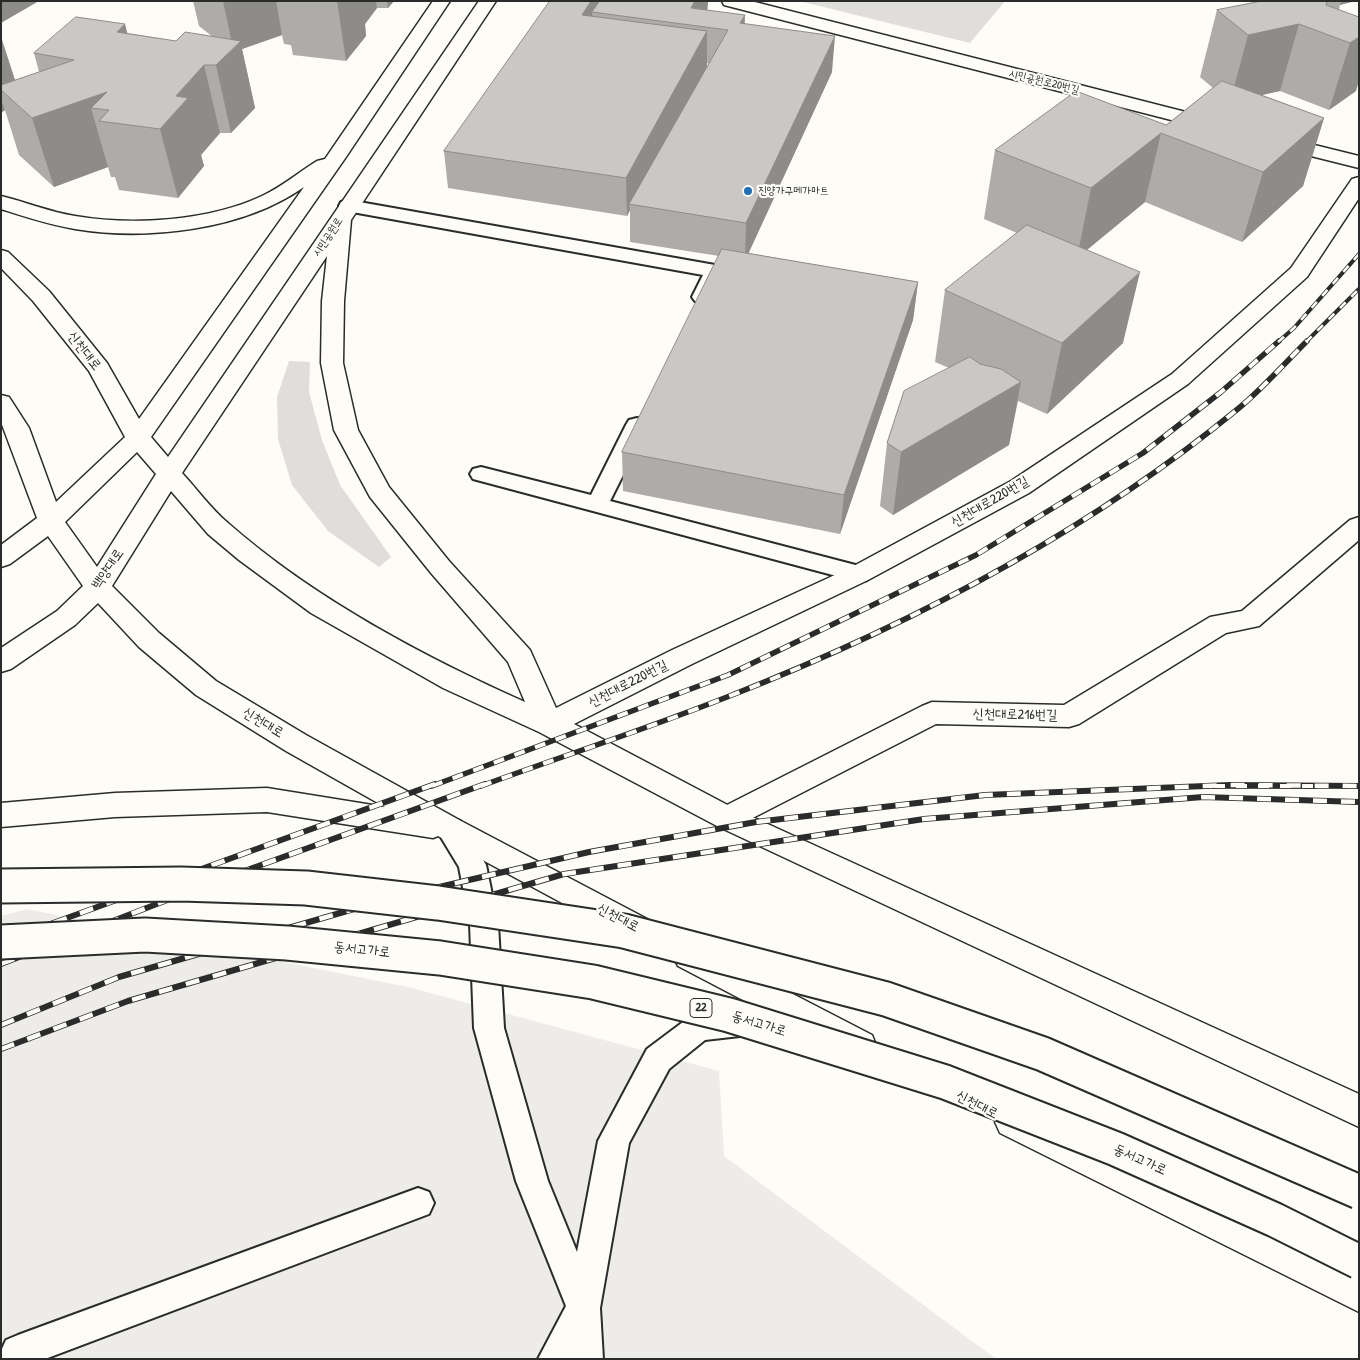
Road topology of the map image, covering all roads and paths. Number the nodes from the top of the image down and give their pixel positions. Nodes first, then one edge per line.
1 (442, 1) edge
2 (488, 1) edge
3 (730, 1) edge
4 (1233, 130) edge
5 (1262, 138) edge
6 (336, 157) junction
7 (1359, 162) edge
8 (1359, 183) edge
9 (1, 202) edge
10 (345, 212) junction
11 (1, 256) edge
12 (693, 314) edge
13 (1, 402) edge
14 (645, 410) edge
15 (138, 438) junction
16 (169, 474) junction
17 (482, 474) dead end
18 (597, 505) junction
19 (51, 521) junction
20 (1357, 531) edge
21 (1, 558) edge
22 (860, 574) junction
23 (98, 587) junction
24 (1, 662) edge
25 (549, 724) junction
26 (1, 815) edge
27 (727, 818) junction
28 (450, 829) junction
29 (1, 886) edge
30 (1, 942) edge
31 (802, 1016) junction
32 (1359, 1111) edge
33 (1359, 1192) edge
34 (418, 1202) dead end
35 (1359, 1262) edge
36 (1359, 1294) edge
37 (583, 1308) junction
38 (14, 1357) edge
39 (555, 1359) edge
40 (586, 1359) edge

1 - 6 main road
2 - 10 main road, 시민공원로
3 - 4 main road, 시민공원로20번길
5 - 7 main road
6 - 9 main road
6 - 15 main road
8 - 22 main road, 신천대로220번길
10 - 12 lane
10 - 16 main road, 시민공원로
10 - 25 main road
11 - 15 main road, 신천대로
13 - 19 main road, 신천대로
14 - 18 lane
15 - 16 main road, 신천대로
15 - 19 main road
16 - 23 main road, 백양대로
16 - 25 main road, 신천대로
17 - 18 lane
18 - 22 lane
19 - 21 main road
19 - 23 main road, 신천대로
20 - 27 main road, 신천대로216번길
22 - 25 main road, 신천대로220번길
23 - 24 main road, 백양대로
23 - 28 main road, 신천대로
25 - 27 main road, 신천대로
26 - 28 main road
27 - 32 main road, 신천대로
28 - 31 main road, 신천대로
28 - 37 lane
29 - 33 main road, bridge
30 - 35 main road, 동서고가로 / 22, bridge
31 - 36 main road, 신천대로
31 - 37 lane
34 - 38 lane
37 - 39 lane
37 - 40 lane

